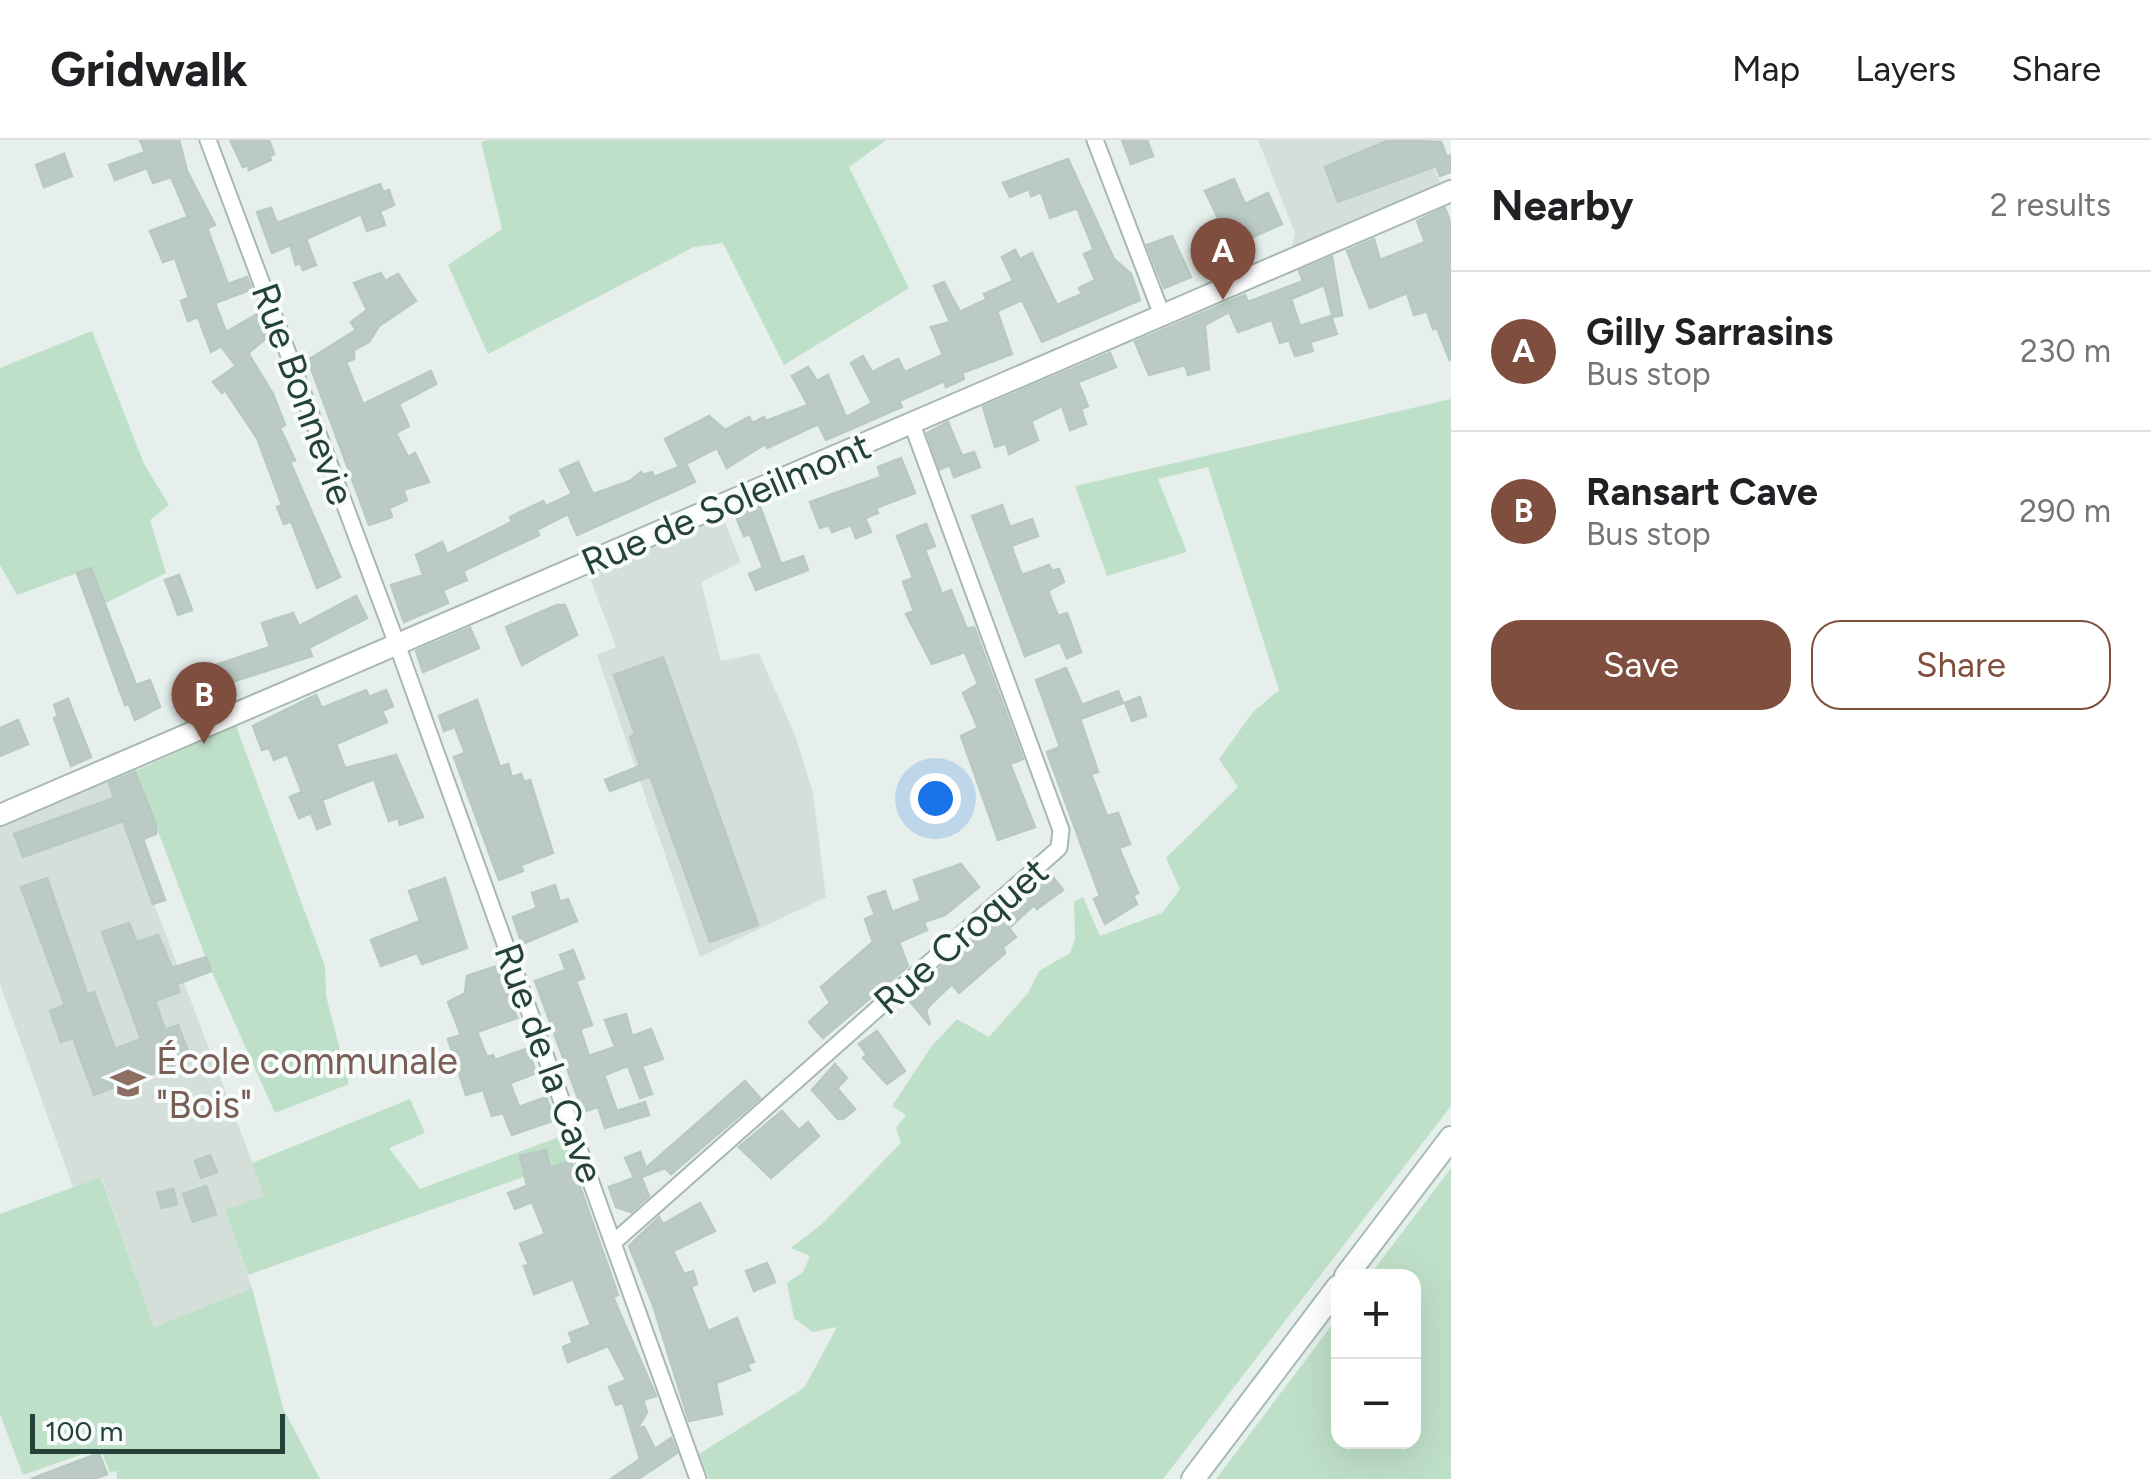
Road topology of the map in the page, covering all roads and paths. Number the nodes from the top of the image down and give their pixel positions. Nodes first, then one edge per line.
1 (208, 140) edge
2 (1095, 140) edge
3 (1451, 191) edge
4 (1162, 314) junction
5 (912, 424) junction
6 (398, 647) junction
7 (0, 815) edge
8 (1451, 1138) edge
9 (614, 1242) junction
10 (1351, 1269) edge
11 (1331, 1295) edge
12 (698, 1479) edge
13 (1193, 1479) edge

1 - 6 street, Rue Bonnevie
2 - 4 street
3 - 4 street, Rue de Soleilmont
4 - 5 street, Rue de Soleilmont
5 - 6 street, Rue de Soleilmont
5 - 9 street, Rue Croquet
6 - 7 street, Rue de Soleilmont
6 - 9 street, Rue de la Cave
8 - 10 main road
9 - 12 street, Rue de la Cave
11 - 13 main road

